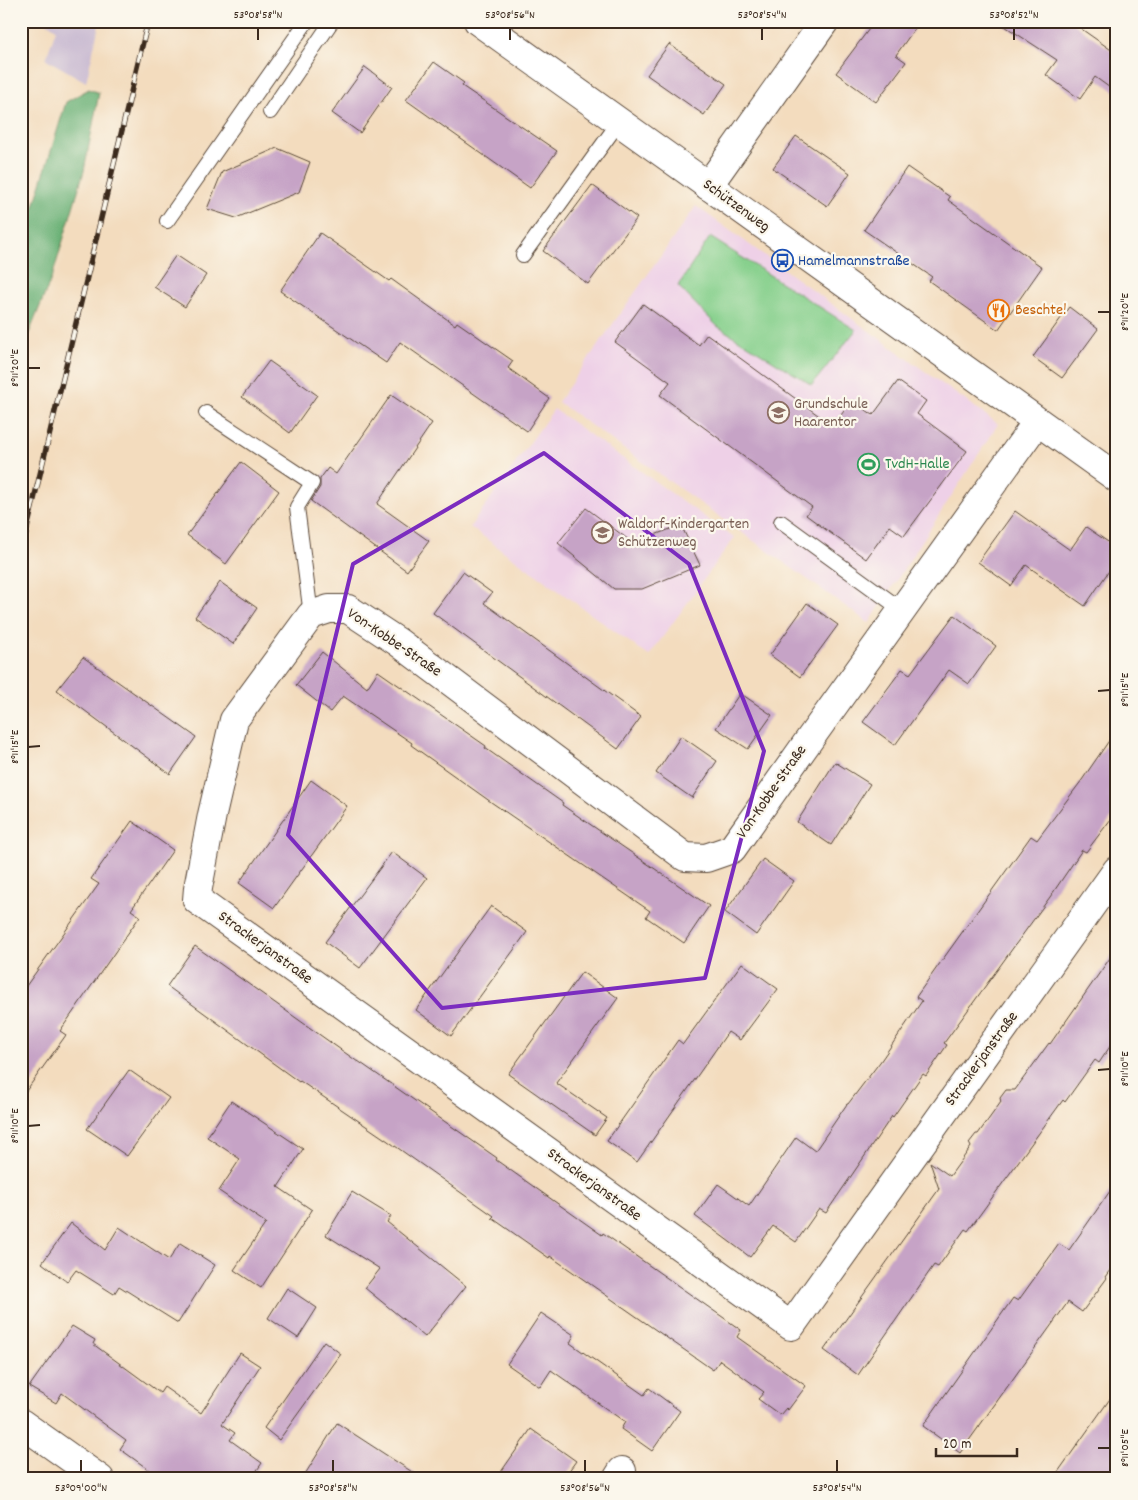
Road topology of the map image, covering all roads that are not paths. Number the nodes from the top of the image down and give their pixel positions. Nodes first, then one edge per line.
1 (307, 21) edge
2 (332, 21) edge
3 (478, 21) edge
4 (825, 21) edge
5 (270, 112) dead end
6 (619, 122) junction
7 (708, 186) junction
8 (167, 221) dead end
9 (523, 255) dead end
10 (206, 413) dead end
11 (1037, 422) junction
12 (1117, 478) edge
13 (781, 522) dead end
14 (902, 610) junction
15 (311, 615) junction
16 (1117, 870) edge
17 (21, 1422) edge
18 (100, 1479) edge

1 - 8 lane
2 - 5 lane
3 - 6 street, Schützenweg
4 - 7 street
6 - 7 street, Schützenweg
6 - 9 lane
7 - 11 street, Schützenweg
10 - 15 lane
11 - 12 street, Schützenweg
11 - 14 street, Von-Kobbe-Straße
13 - 14 lane
14 - 15 street, Von-Kobbe-Straße
15 - 16 street, Strackerjanstraße
17 - 18 street

